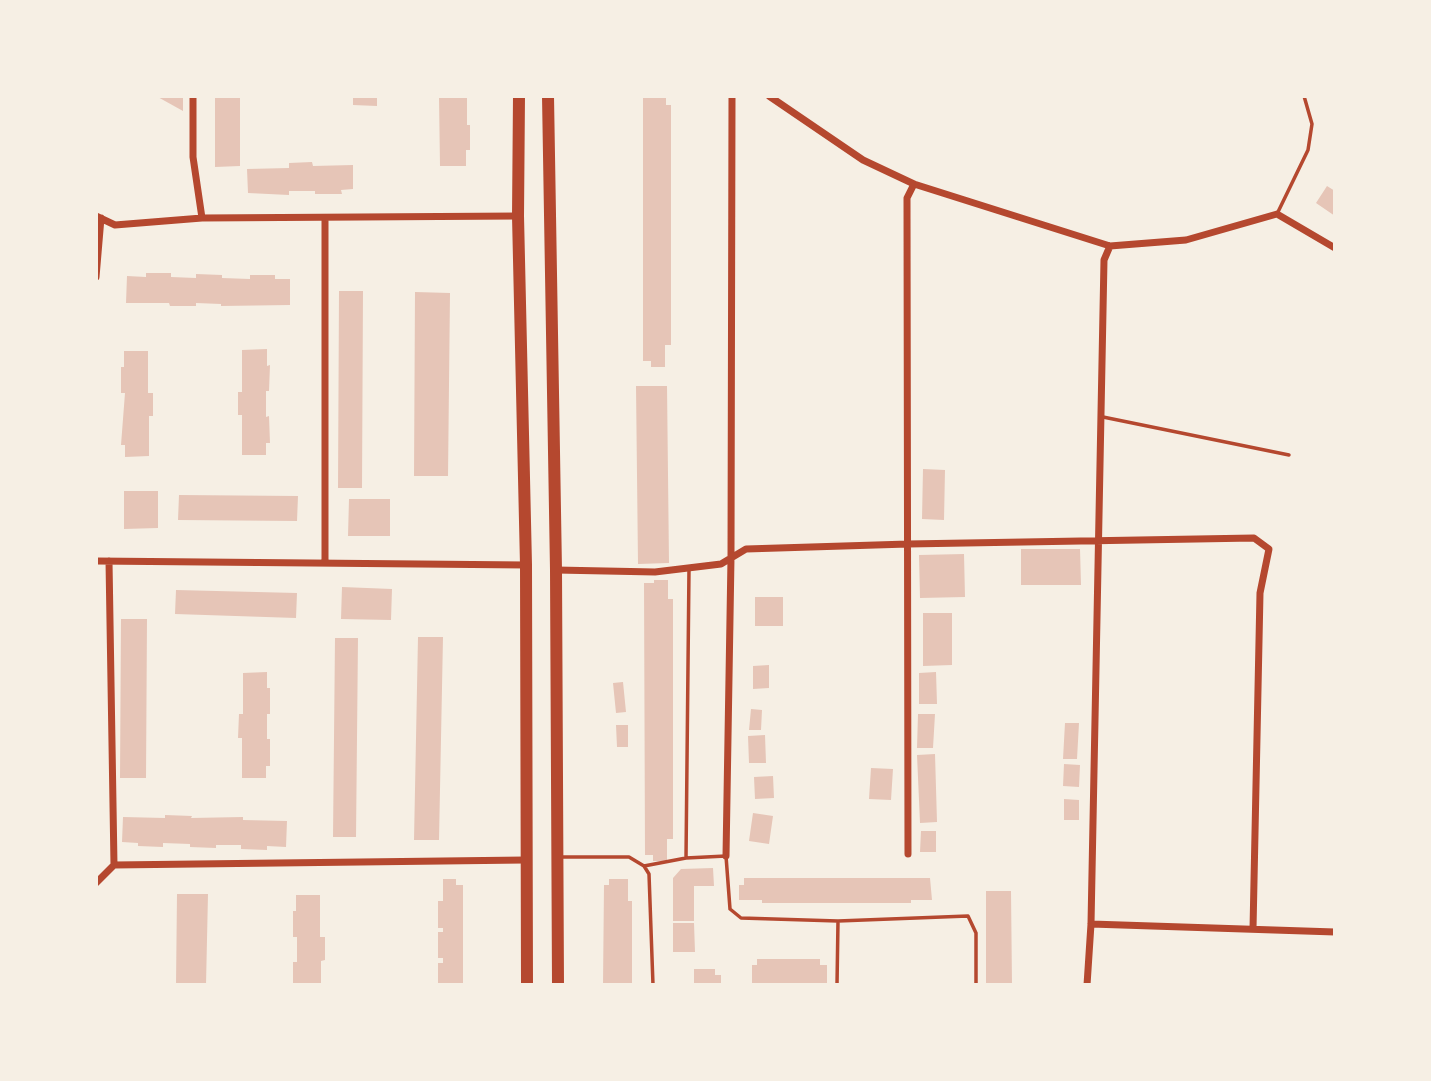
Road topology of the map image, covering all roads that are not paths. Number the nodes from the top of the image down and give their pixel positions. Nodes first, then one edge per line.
1 (193, 96) edge
2 (519, 96) edge
3 (548, 96) edge
4 (732, 96) edge
5 (769, 96) edge
6 (1304, 96) edge
7 (914, 184) junction
8 (1278, 214) junction
9 (518, 216) junction
10 (99, 217) edge
11 (202, 218) junction
12 (325, 218) junction
13 (1110, 246) junction
14 (1335, 248) edge
15 (96, 276) edge
16 (1101, 417) junction
17 (1289, 455) dead end
18 (1098, 541) junction
19 (908, 544) junction
20 (731, 558) junction
21 (96, 561) edge
22 (109, 561) junction
23 (325, 563) junction
24 (526, 565) junction
25 (689, 568) junction
26 (556, 570) junction
27 (908, 854) dead end
28 (726, 856) junction
29 (557, 857) junction
30 (686, 858) junction
31 (525, 860) junction
32 (114, 865) junction
33 (644, 866) junction
34 (96, 883) edge
35 (838, 920) junction
36 (1090, 924) junction
37 (1253, 929) junction
38 (1335, 932) edge
39 (527, 985) edge
40 (558, 985) edge
41 (653, 985) edge
42 (837, 985) edge
43 (976, 985) edge
44 (1087, 985) edge

1 - 11 street
2 - 9 main road
3 - 26 main road
4 - 20 street
5 - 7 street
6 - 8 lane
7 - 13 street
7 - 19 street
8 - 13 street
8 - 14 street
9 - 12 street
9 - 24 main road
10 - 11 street
10 - 15 street
11 - 12 street
12 - 23 street
13 - 16 street
16 - 17 lane
16 - 18 street
18 - 19 street
18 - 36 street
18 - 37 street
19 - 20 street
19 - 27 street
20 - 25 street
20 - 28 street
21 - 22 street
22 - 23 street
22 - 32 street
23 - 24 street
24 - 31 main road
25 - 26 street
25 - 30 lane
26 - 29 main road
28 - 30 lane
28 - 35 lane
29 - 33 lane
29 - 40 main road
30 - 33 lane
31 - 32 street
31 - 39 main road
32 - 34 street
33 - 41 lane
35 - 42 lane
35 - 43 lane
36 - 37 street
36 - 44 street
37 - 38 street

